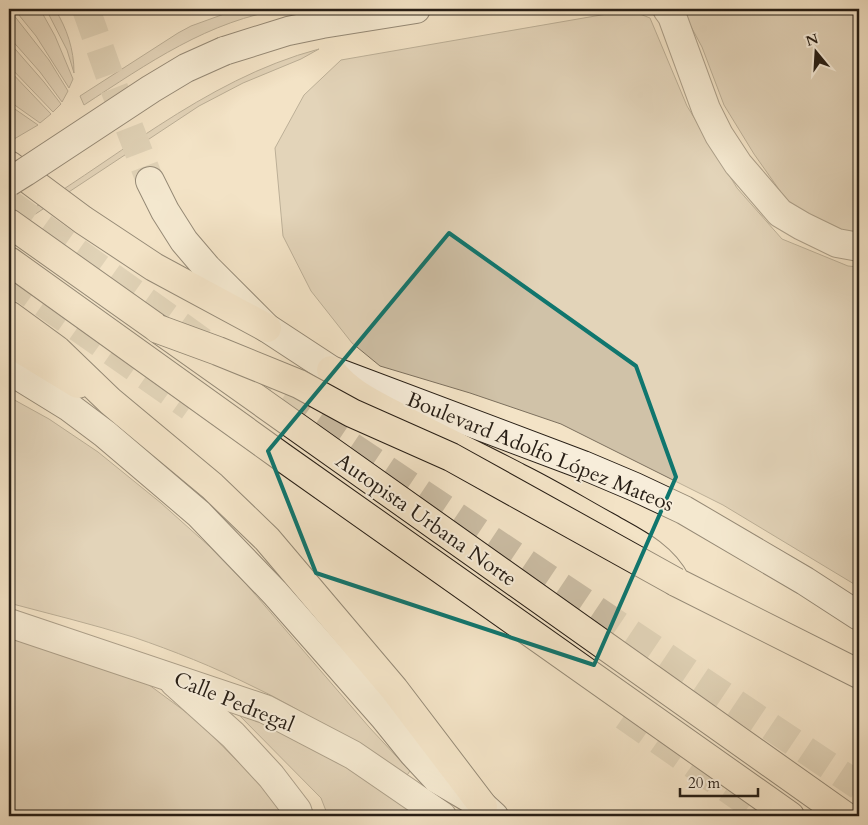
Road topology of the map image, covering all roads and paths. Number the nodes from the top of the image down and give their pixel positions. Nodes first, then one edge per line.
1 (416, 9) edge
2 (667, 9) edge
3 (9, 165) edge
4 (150, 181) tunnel mouth
5 (9, 182) edge
6 (9, 223) edge
7 (859, 247) edge
8 (9, 260) edge
9 (9, 316) edge
10 (266, 328) junction
11 (158, 329) junction
12 (9, 342) edge
13 (9, 370) edge
14 (331, 370) junction
15 (110, 401) junction
16 (496, 481) junction
17 (561, 501) junction
18 (676, 582) junction
19 (859, 616) edge
20 (9, 622) edge
21 (859, 674) edge
22 (166, 675) junction
23 (489, 811) edge
24 (299, 816) edge
25 (442, 816) edge
26 (790, 816) edge
27 (844, 816) edge

1 - 5 main road, bridge
2 - 7 main road
3 - 10 highway
4 - 10 main road, Boulevard Adolfo López Mateos
6 - 11 highway, Autopista Urbana Norte
8 - 26 highway, Autopista Urbana Norte
9 - 15 highway
10 - 14 main road, Boulevard Adolfo López Mateos
11 - 16 highway, bridge
11 - 27 highway, Autopista Urbana Norte, bridge
12 - 15 highway
13 - 23 main road
14 - 17 highway
14 - 19 main road, Boulevard Adolfo López Mateos
15 - 23 highway
16 - 17 highway, bridge
16 - 18 highway, bridge
17 - 18 highway
18 - 21 highway
20 - 22 main road, Calle Pedregal
22 - 24 main road
22 - 25 main road, Calle Pedregal

